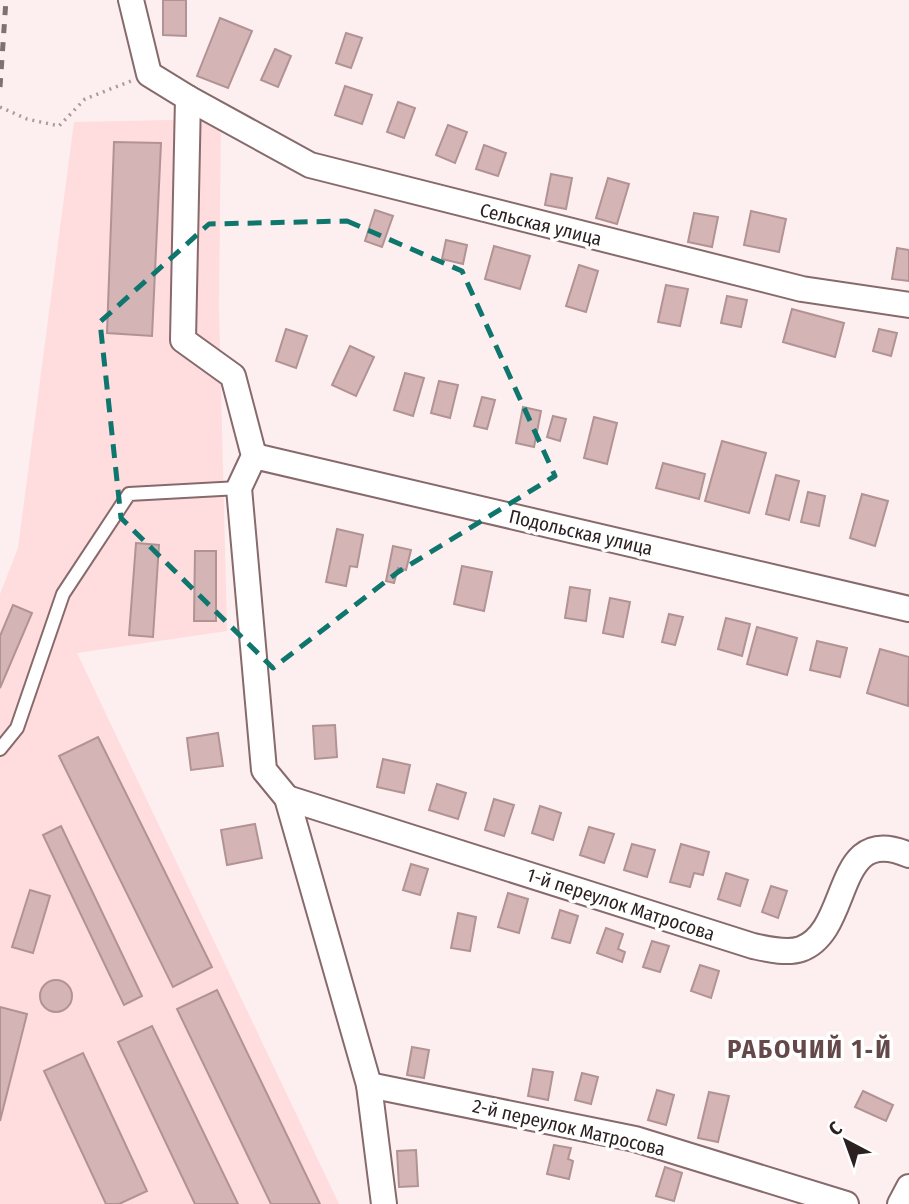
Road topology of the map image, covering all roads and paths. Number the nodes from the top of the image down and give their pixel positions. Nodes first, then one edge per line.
1 (131, 0) edge
2 (149, 74) junction
3 (188, 98) junction
4 (0, 107) edge
5 (909, 306) edge
6 (254, 456) junction
7 (239, 488) junction
8 (909, 609) edge
9 (0, 749) edge
10 (287, 798) junction
11 (909, 855) edge
12 (369, 1085) junction
13 (909, 1187) edge
14 (384, 1204) edge
15 (846, 1204) edge
16 (900, 1204) edge

1 - 2 street
2 - 3 street, Сельская улица
2 - 4 path
3 - 5 street, Сельская улица
3 - 6 street
6 - 7 street
6 - 8 street, Подольская улица
7 - 9 lane
7 - 10 street
10 - 11 street, 1-й переулок Матросова
10 - 12 street
12 - 14 street
12 - 15 street, 2-й переулок Матросова
13 - 16 street

